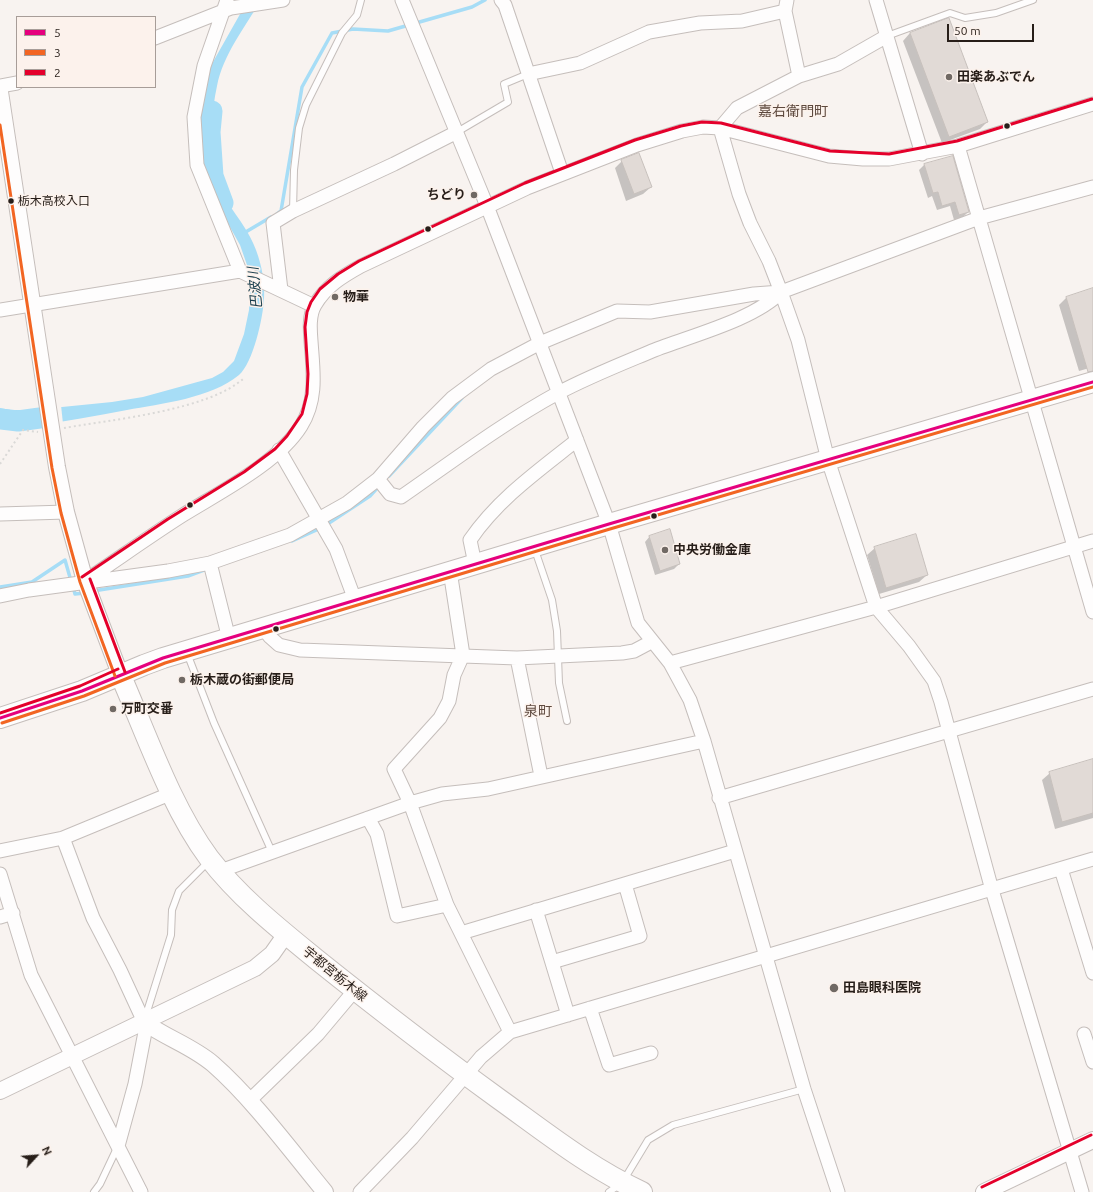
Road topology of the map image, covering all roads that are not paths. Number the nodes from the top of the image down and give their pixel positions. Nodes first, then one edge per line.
1 (283, 0) edge
2 (361, 0) edge
3 (402, 0) edge
4 (501, 0) edge
5 (876, 0) edge
6 (1034, 0) edge
7 (786, 5) edge
8 (227, 6) edge
9 (887, 36) junction
10 (156, 38) edge
11 (528, 74) junction
12 (799, 76) junction
13 (16, 83) edge
14 (0, 86) edge
15 (0, 92) edge
16 (1093, 104) edge
17 (720, 128) junction
18 (457, 132) junction
19 (958, 146) junction
20 (5, 154) edge
21 (922, 154) junction
22 (562, 173) junction
23 (1093, 187) edge
24 (487, 206) junction
25 (293, 211) junction
26 (979, 218) junction
27 (242, 271) junction
28 (275, 287) junction
29 (780, 292) junction
30 (32, 304) junction
31 (314, 306) junction
32 (0, 310) edge
33 (540, 343) junction
34 (1093, 382) edge
35 (559, 393) junction
36 (1032, 400) junction
37 (577, 440) junction
38 (279, 450) junction
39 (828, 460) junction
40 (378, 479) junction
41 (66, 512) junction
42 (0, 514) edge
43 (320, 520) junction
44 (609, 524) junction
45 (1093, 541) edge
46 (534, 546) junction
47 (1074, 546) junction
48 (210, 563) junction
49 (475, 564) junction
50 (450, 571) junction
51 (85, 581) junction
52 (0, 596) edge
53 (355, 600) junction
54 (876, 607) junction
55 (1093, 612) edge
56 (264, 629) junction
57 (229, 639) junction
58 (651, 642) junction
59 (186, 652) junction
60 (464, 655) junction
61 (558, 656) junction
62 (516, 658) junction
63 (670, 663) junction
64 (120, 674) junction
65 (1093, 689) edge
66 (0, 718) edge
67 (567, 720) dead end
68 (949, 732) junction
69 (704, 741) junction
70 (541, 776) junction
71 (172, 793) junction
72 (719, 798) junction
73 (410, 804) junction
74 (368, 818) junction
75 (63, 838) junction
76 (0, 851) edge
77 (735, 851) junction
78 (272, 852) junction
79 (1093, 859) edge
80 (215, 865) junction
81 (1061, 869) junction
82 (0, 874) edge
83 (625, 884) junction
84 (992, 890) junction
85 (447, 905) junction
86 (536, 910) junction
87 (13, 912) junction
88 (0, 917) edge
89 (461, 933) junction
90 (286, 934) junction
91 (765, 956) junction
92 (552, 962) junction
93 (1093, 973) edge
94 (355, 990) junction
95 (590, 1008) junction
96 (568, 1015) junction
97 (144, 1022) junction
98 (510, 1032) junction
99 (1084, 1034) dead end
100 (651, 1053) dead end
101 (73, 1057) junction
102 (1093, 1062) edge
103 (465, 1075) junction
104 (804, 1089) junction
105 (0, 1092) edge
106 (249, 1101) junction
107 (1093, 1140) edge
108 (118, 1146) junction
109 (1071, 1150) junction
110 (616, 1187) edge
111 (94, 1192) edge
112 (141, 1192) edge
113 (325, 1192) edge
114 (360, 1192) edge
115 (642, 1192) edge
116 (838, 1192) edge
117 (984, 1192) edge
118 (1082, 1192) edge

1 - 8 street
2 - 25 lane
3 - 18 street
4 - 11 street
5 - 9 street
6 - 9 lane
7 - 11 street
7 - 12 street
8 - 10 street
8 - 27 street
9 - 12 street
9 - 21 street
11 - 18 lane
11 - 22 street
12 - 17 street
13 - 14 street
15 - 20 street
16 - 19 street
17 - 21 street
17 - 22 street
17 - 29 street
18 - 24 street
18 - 25 street
19 - 21 street
19 - 26 street
20 - 30 street
22 - 24 street
23 - 26 street
24 - 31 street
24 - 33 street
25 - 28 street
26 - 29 street
26 - 36 street
27 - 28 street
27 - 30 street
28 - 31 street
29 - 33 street
29 - 35 street
29 - 39 street
30 - 32 street
30 - 41 street
31 - 38 street
33 - 35 street
33 - 40 street
34 - 36 main road
35 - 37 street
35 - 40 street
36 - 39 main road
36 - 47 street
37 - 44 street
37 - 49 street
38 - 43 street
38 - 51 street
39 - 44 main road
39 - 54 street
40 - 43 street
41 - 42 street
41 - 51 street
43 - 48 street
43 - 53 street
44 - 46 main road
44 - 58 street
45 - 47 street
46 - 49 main road
46 - 61 lane
47 - 54 street
47 - 55 street
48 - 51 street
48 - 57 street
49 - 50 main road
50 - 53 main road
50 - 60 street
51 - 52 street
51 - 64 street
53 - 56 main road
54 - 63 street
54 - 68 street
56 - 57 main road
56 - 60 street
57 - 59 main road
58 - 61 street
58 - 63 street
59 - 64 main road
59 - 78 lane
60 - 62 street
60 - 73 street
61 - 62 street
61 - 67 lane
62 - 70 street
63 - 69 street
64 - 66 main road
64 - 71 main road, 宇都宮栃木線
65 - 68 street
68 - 72 street
68 - 84 street
69 - 70 street
69 - 72 street
70 - 73 street
71 - 75 street
71 - 80 main road, 宇都宮栃木線
72 - 77 street
73 - 74 street
73 - 85 street
74 - 78 street
74 - 85 street
75 - 76 street
75 - 97 street
77 - 83 street
77 - 91 street
78 - 80 street
79 - 81 street
80 - 90 main road, 宇都宮栃木線
80 - 97 lane
81 - 84 street
81 - 93 street
82 - 87 street
83 - 86 street
83 - 92 street
84 - 91 street
84 - 109 street
85 - 89 street
86 - 89 street
86 - 92 street
87 - 88 street
87 - 101 street
89 - 98 street
90 - 94 main road, 宇都宮栃木線
90 - 97 street
91 - 95 street
91 - 104 street
92 - 96 street
94 - 103 main road, 宇都宮栃木線
94 - 106 street
95 - 96 street
95 - 100 street
96 - 98 street
97 - 101 street
97 - 106 street
97 - 108 street
98 - 103 street
99 - 102 street
101 - 105 street
101 - 108 street
103 - 110 main road, 宇都宮栃木線
103 - 114 street
104 - 110 lane
104 - 116 street
106 - 113 street
107 - 109 street
108 - 111 lane
108 - 112 street
109 - 117 street
109 - 118 street
110 - 115 main road, 宇都宮栃木線

